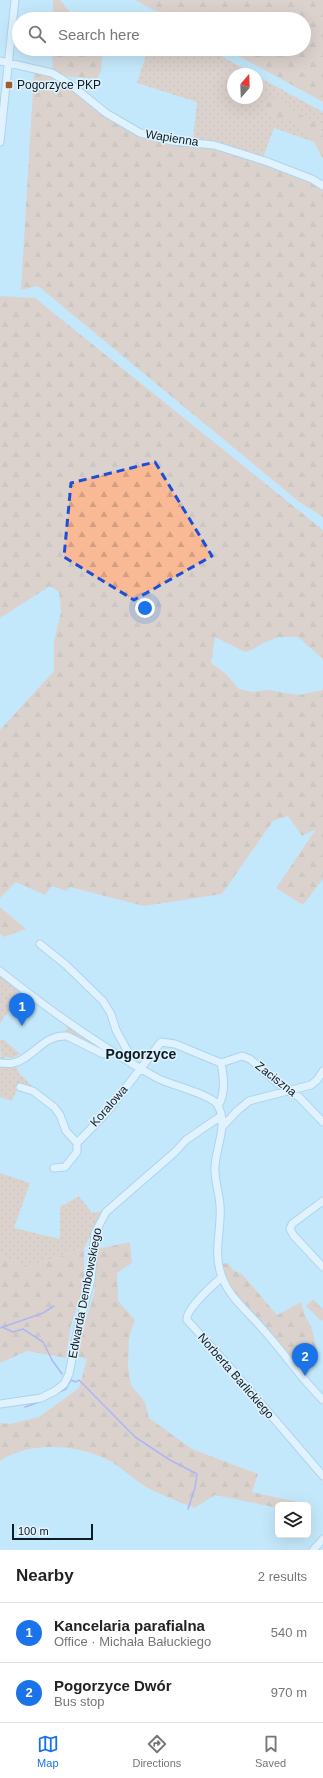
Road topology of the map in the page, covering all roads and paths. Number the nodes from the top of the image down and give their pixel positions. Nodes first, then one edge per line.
1 (15, 0) edge
2 (14, 12) edge
3 (12, 27) edge
4 (0, 60) edge
5 (8, 63) junction
6 (0, 142) edge
7 (323, 186) edge
8 (40, 944) dead end
9 (0, 971) edge
10 (111, 1050) junction
11 (125, 1059) junction
12 (0, 1063) edge
13 (221, 1063) junction
14 (141, 1068) junction
15 (323, 1071) edge
16 (20, 1087) dead end
17 (288, 1091) junction
18 (218, 1106) junction
19 (221, 1116) junction
20 (323, 1122) edge
21 (222, 1126) junction
22 (77, 1143) junction
23 (54, 1168) dead end
24 (323, 1201) edge
25 (323, 1266) edge
26 (222, 1277) junction
27 (323, 1400) edge
28 (0, 1404) edge
29 (323, 1476) edge
30 (323, 1539) edge
31 (313, 1550) edge

1 - 2 street
3 - 5 street
4 - 5 street, Wapienna
5 - 6 street
5 - 7 street, Wapienna
8 - 11 street
9 - 10 street
10 - 11 street
10 - 12 street
11 - 14 street
13 - 14 street
13 - 17 street, Zaciszna
13 - 18 street
14 - 18 street
14 - 22 street, Koralowa
15 - 17 street
16 - 22 street
17 - 20 street, Zaciszna
17 - 21 street
18 - 19 street
19 - 21 street
19 - 28 street, Edwarda Dembowskiego
21 - 26 street
22 - 23 street, Koralowa
24 - 25 street
26 - 27 street
26 - 29 street, Norberta Barlickiego
30 - 31 street

